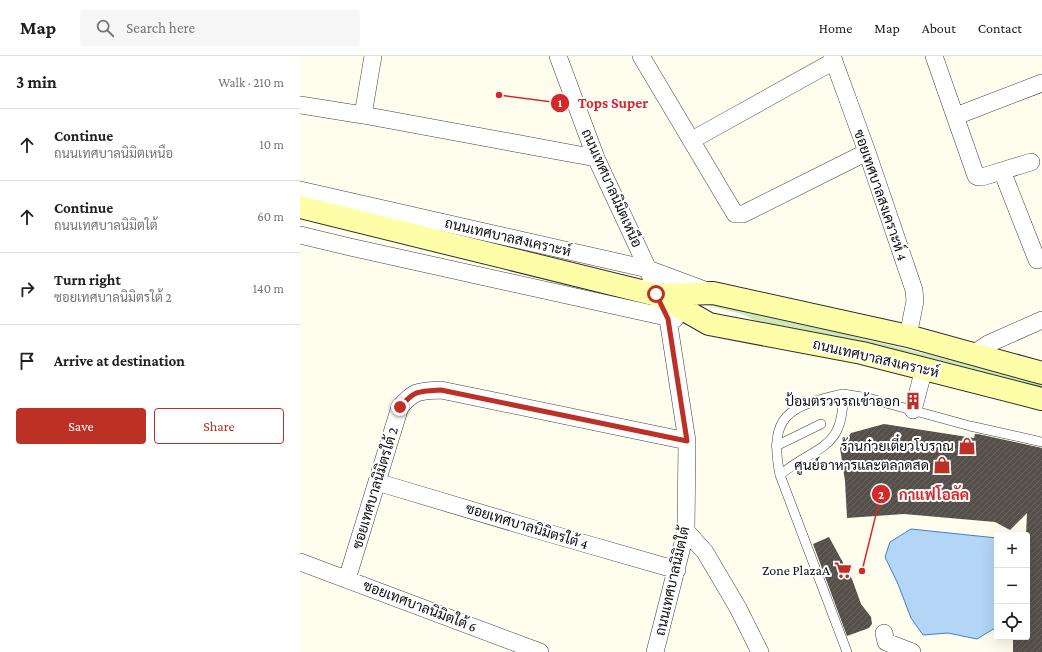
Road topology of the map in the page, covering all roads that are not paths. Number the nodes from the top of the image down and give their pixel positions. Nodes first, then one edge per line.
1 (373, 56) edge
2 (558, 56) edge
3 (934, 56) edge
4 (646, 57) edge
5 (833, 59) edge
6 (1042, 83) edge
7 (300, 105) edge
8 (364, 115) junction
9 (956, 116) junction
10 (692, 140) junction
11 (867, 152) junction
12 (596, 158) junction
13 (1030, 162) dead end
14 (1002, 171) junction
15 (300, 190) edge
16 (300, 207) edge
17 (300, 235) edge
18 (1037, 260) dead end
19 (648, 269) junction
20 (713, 293) junction
21 (656, 294) junction
22 (668, 319) junction
23 (1042, 320) edge
24 (709, 324) junction
25 (908, 336) junction
26 (973, 354) junction
27 (924, 369) junction
28 (1042, 373) edge
29 (843, 394) junction
30 (1042, 398) edge
31 (912, 410) junction
32 (821, 424) dead end
33 (687, 441) junction
34 (1042, 442) edge
35 (776, 446) junction
36 (780, 475) junction
37 (377, 482) junction
38 (686, 531) junction
39 (300, 562) edge
40 (677, 570) junction
41 (347, 579) junction
42 (884, 633) dead end
43 (540, 652) edge
44 (655, 652) edge
45 (760, 652) edge
46 (847, 652) edge
47 (912, 652) edge

1 - 8 street
2 - 12 street, ถนนเทศบาลนิมิตเหนือ
3 - 9 street
4 - 10 street
5 - 10 street
5 - 11 street, ซอยเทศบาลสงเคราะห์ 4
6 - 9 street
7 - 8 street
8 - 12 street
9 - 14 street
10 - 11 street
11 - 25 street, ซอยเทศบาลสงเคราะห์ 4
12 - 19 street, ถนนเทศบาลนิมิตเหนือ
13 - 14 street
14 - 18 street
15 - 19 street, ถนนเทศบาลสงเคราะห์
16 - 21 street, ถนนเทศบาลสงเคราะห์
17 - 22 street, ถนนเทศบาลสงเคราะห์
19 - 20 street, ถนนเทศบาลสงเคราะห์
19 - 21 street, ถนนเทศบาลนิมิตเหนือ
20 - 21 street, ถนนเทศบาลสงเคราะห์
20 - 25 street, ถนนเทศบาลสงเคราะห์
21 - 22 street, ถนนเทศบาลนิมิตเหนือ
21 - 24 street, ถนนเทศบาลสงเคราะห์
22 - 24 street, ถนนเทศบาลสงเคราะห์
22 - 33 street, ถนนเทศบาลนิมิตใต้
23 - 26 street
24 - 27 street, ถนนเทศบาลสงเคราะห์
25 - 26 street, ถนนเทศบาลสงเคราะห์
26 - 28 street, ถนนเทศบาลสงเคราะห์
27 - 30 street, ถนนเทศบาลสงเคราะห์
27 - 31 street
29 - 31 lane
29 - 35 lane
29 - 36 lane
31 - 34 lane
32 - 35 lane
33 - 37 street, ซอยเทศบาลนิมิตรใต้ 2
33 - 38 street, ถนนเทศบาลนิมิตใต้
35 - 36 lane
36 - 46 lane
37 - 40 street, ซอยเทศบาลนิมิตรใต้ 4
37 - 41 street, ซอยเทศบาลนิมิตรใต้ 2
38 - 40 street, ถนนเทศบาลนิมิตใต้
38 - 45 street
39 - 41 street, ซอยเทศบาลนิมิตใต้ 6
40 - 44 street, ถนนเทศบาลนิมิตใต้
41 - 43 street, ซอยเทศบาลนิมิตใต้ 6
42 - 47 street

